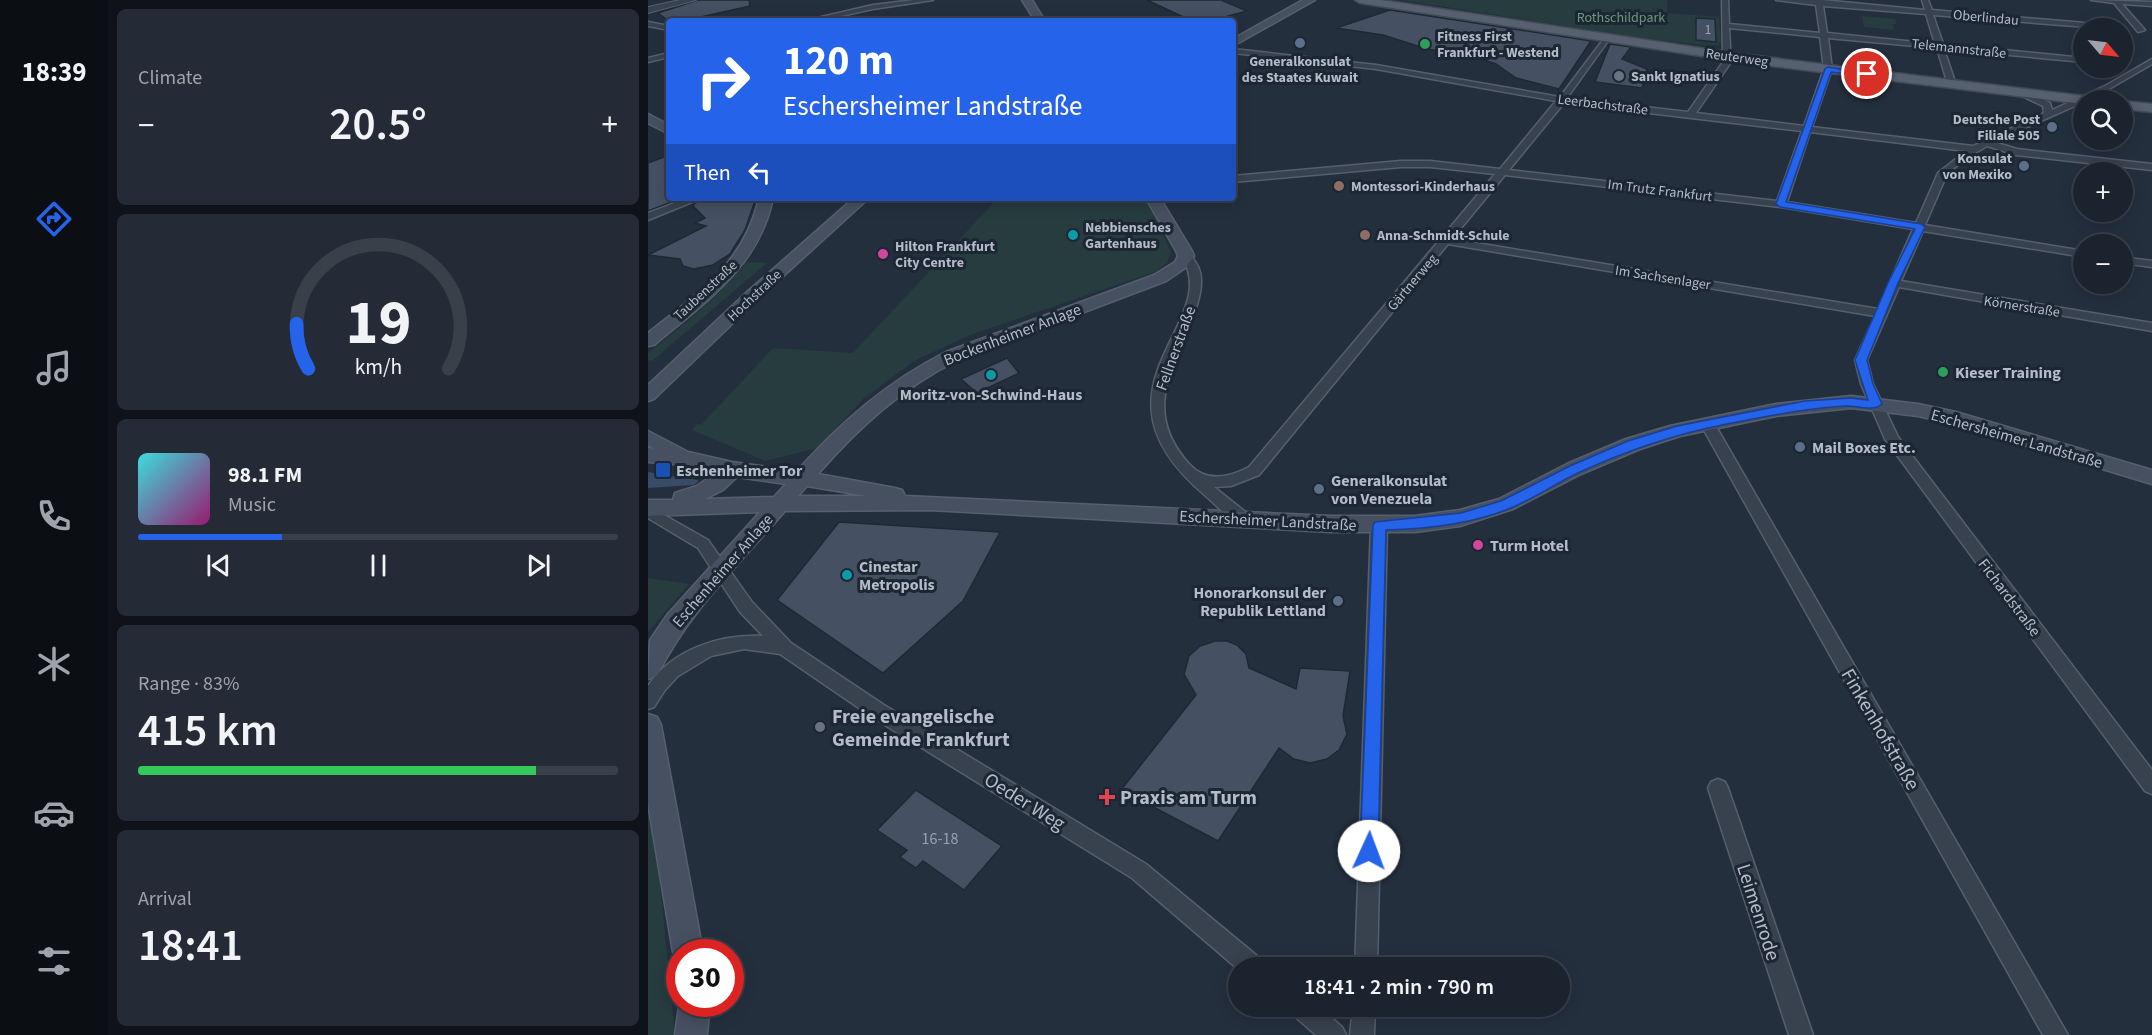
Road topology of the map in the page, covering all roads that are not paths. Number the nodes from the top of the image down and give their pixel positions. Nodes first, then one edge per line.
1 (692, 0) edge
2 (930, 0) edge
3 (1027, 0) edge
4 (1310, 0) edge
5 (1360, 0) edge
6 (1375, 0) edge
7 (1725, 0) edge
8 (1779, 0) edge
9 (1925, 0) edge
10 (2094, 0) edge
11 (2116, 1) edge
12 (1819, 2) edge
13 (2152, 4) edge
14 (1391, 5) junction
15 (648, 10) edge
16 (1929, 13) junction
17 (822, 18) edge
18 (1038, 18) edge
19 (648, 24) edge
20 (2073, 25) edge
21 (1728, 26) junction
22 (666, 27) edge
23 (2133, 30) edge
24 (2141, 30) junction
25 (2152, 31) edge
26 (1824, 35) junction
27 (1606, 38) junction
28 (1236, 41) edge
29 (1941, 46) junction
30 (1236, 51) edge
31 (666, 56) edge
32 (1727, 56) junction
33 (2073, 59) edge
34 (648, 60) edge
35 (2134, 65) dead end
36 (2150, 65) edge
37 (1828, 69) junction
38 (1953, 85) junction
39 (2102, 90) edge
40 (2025, 94) junction
41 (2073, 99) edge
42 (1562, 100) junction
43 (2073, 104) edge
44 (2133, 106) edge
45 (2152, 108) edge
46 (1691, 114) junction
47 (2049, 115) junction
48 (648, 118) edge
49 (1806, 127) junction
50 (666, 128) edge
51 (1986, 143) junction
52 (1974, 149) junction
53 (2152, 167) edge
54 (1503, 171) junction
55 (1236, 179) edge
56 (689, 201) edge
57 (766, 201) edge
58 (859, 201) edge
59 (1155, 201) edge
60 (1780, 204) junction
61 (648, 217) edge
62 (1921, 227) junction
63 (1446, 241) junction
64 (2073, 252) edge
65 (1186, 256) junction
66 (2133, 261) edge
67 (2152, 264) edge
68 (1893, 283) junction
69 (1880, 313) junction
70 (2152, 327) edge
71 (648, 341) edge
72 (648, 395) edge
73 (1876, 404) junction
74 (1707, 423) junction
75 (648, 437) edge
76 (648, 455) edge
77 (686, 458) junction
78 (732, 469) junction
79 (1193, 476) junction
80 (2152, 477) edge
81 (802, 479) junction
82 (930, 503) junction
83 (780, 504) junction
84 (648, 509) edge
85 (1243, 518) junction
86 (1379, 525) junction
87 (721, 569) junction
88 (785, 648) junction
89 (648, 669) edge
90 (648, 701) edge
91 (648, 725) edge
92 (2152, 785) edge
93 (1718, 788) dead end
94 (686, 939) edge
95 (1241, 957) edge
96 (1366, 957) edge
97 (693, 1017) edge
98 (1313, 1017) edge
99 (1363, 1017) edge
100 (691, 1035) edge
101 (1334, 1035) edge
102 (1362, 1035) edge
103 (1800, 1035) edge
104 (2056, 1035) edge

1 - 15 street
2 - 17 street
3 - 18 main road
4 - 28 main road
5 - 14 main road, Reuterweg
6 - 14 main road, Reuterweg
7 - 21 street
8 - 12 street, Oberlindau
9 - 16 street
10 - 11 street
11 - 13 street
11 - 24 street
12 - 16 street, Oberlindau
12 - 26 street
14 - 27 main road, Reuterweg
16 - 20 street, Oberlindau
16 - 29 street
19 - 22 street
21 - 26 street, Telemannstraße
21 - 32 street
23 - 24 street, Oberlindau
24 - 25 street, Oberlindau
26 - 29 street, Telemannstraße
26 - 37 street
27 - 32 main road, Reuterweg
27 - 42 street, Gärtnerweg
29 - 33 street, Telemannstraße
29 - 38 street
30 - 42 street, Leerbachstraße
31 - 34 street
32 - 37 main road, Reuterweg
32 - 46 street
35 - 36 street
36 - 39 street, Fichardstraße
37 - 38 main road, Reuterweg
37 - 49 street
38 - 40 main road, Reuterweg
40 - 41 main road, Reuterweg
40 - 47 street
42 - 46 street, Leerbachstraße
42 - 54 street, Gärtnerweg
43 - 47 street, Fichardstraße
44 - 45 main road
46 - 49 street, Leerbachstraße
47 - 51 street, Fichardstraße
48 - 50 main road
49 - 52 street, Leerbachstraße
49 - 60 street
51 - 52 street, Fichardstraße
51 - 53 street
52 - 62 street, Fichardstraße
54 - 55 street, Im Trutz Frankfurt
54 - 60 street, Im Trutz Frankfurt
54 - 63 street, Gärtnerweg
56 - 61 street
57 - 71 main road, Taubenstraße
58 - 72 main road, Hochstraße
59 - 65 main road
60 - 62 street, Im Trutz Frankfurt
62 - 64 street, Im Trutz Frankfurt
62 - 68 street, Fichardstraße
63 - 69 street, Im Sachsenlager
63 - 79 street, Gärtnerweg
65 - 79 street, Fellnerstraße
65 - 81 main road, Bockenheimer Anlage
66 - 67 street
68 - 69 street, Fichardstraße
68 - 70 street, Körnerstraße
69 - 73 street, Fichardstraße
73 - 74 main road, Eschersheimer Landstraße
73 - 80 main road, Eschersheimer Landstraße
73 - 92 street, Fichardstraße
74 - 86 main road, Eschersheimer Landstraße
74 - 104 street, Finkenhofstraße
75 - 77 main road
76 - 77 main road
77 - 78 main road
78 - 81 main road
78 - 84 main road
79 - 85 street, Fellnerstraße
81 - 82 main road, Eschersheimer Landstraße
81 - 83 main road
82 - 83 main road, Eschersheimer Landstraße
82 - 85 main road, Eschersheimer Landstraße
83 - 84 main road
83 - 87 main road, Eschenheimer Anlage
84 - 87 street
85 - 86 main road, Eschersheimer Landstraße
86 - 96 street
87 - 88 street, Oeder Weg
87 - 89 main road, Eschenheimer Anlage
88 - 90 street, Oeder Weg
88 - 95 street, Oeder Weg
91 - 94 main road
93 - 103 street, Leimenrode
97 - 100 main road
98 - 101 street
99 - 102 street

